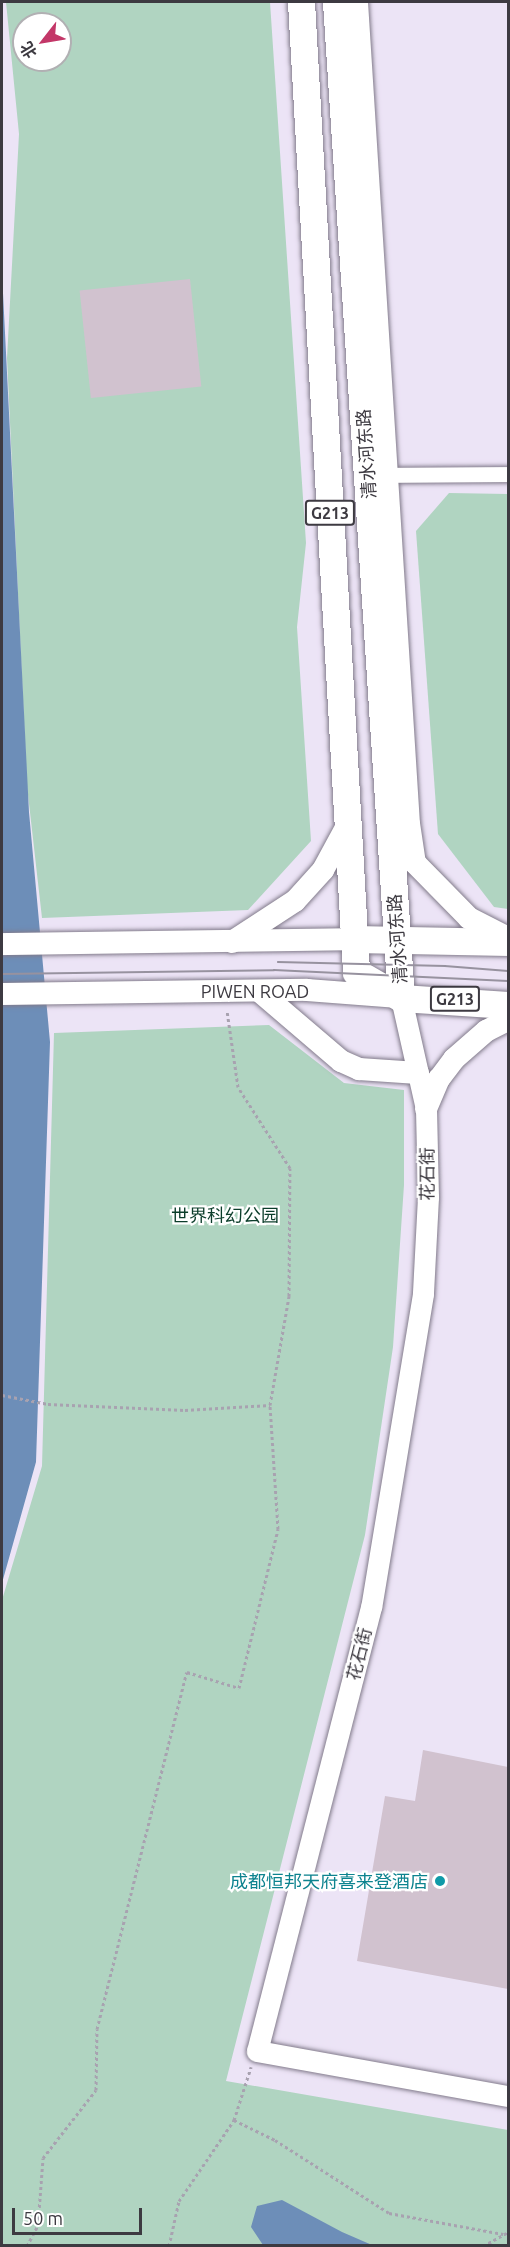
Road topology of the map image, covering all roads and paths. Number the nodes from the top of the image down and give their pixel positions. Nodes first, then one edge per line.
1 (301, 2) edge
2 (336, 2) edge
3 (357, 2) edge
4 (508, 474) edge
5 (377, 475) junction
6 (348, 824) junction
7 (392, 832) junction
8 (415, 863) junction
9 (395, 937) junction
10 (354, 939) junction
11 (508, 940) edge
12 (230, 943) junction
13 (2, 944) edge
14 (224, 991) junction
15 (259, 991) junction
16 (2, 994) edge
17 (401, 998) junction
18 (508, 1005) edge
19 (508, 1020) edge
20 (418, 1073) junction
21 (426, 1110) junction
22 (2, 1395) edge
23 (270, 1405) junction
24 (257, 2050) junction
25 (508, 2096) edge
26 (234, 2120) junction
27 (508, 2232) edge
28 (503, 2234) junction
29 (27, 2246) edge
30 (169, 2246) edge
31 (483, 2246) edge

1 - 6 highway, 清水河东路 / G213
2 - 5 highway, 清水河东路 / G213
3 - 5 street
4 - 5 street
5 - 7 highway, 清水河东路 / G213
5 - 8 street
6 - 10 highway, 清水河东路 / G213
6 - 12 main road
7 - 8 main road
7 - 9 highway, 清水河东路 / G213
8 - 11 main road
9 - 10 highway
9 - 11 highway
9 - 17 highway, 清水河东路
10 - 12 main road
10 - 17 highway, 清水河东路 / G213
12 - 13 main road
14 - 15 main road, PIWEN ROAD
14 - 16 main road, PIWEN ROAD
14 - 23 path
15 - 17 main road, PIWEN ROAD
15 - 20 main road
17 - 18 highway, PIWEN ROAD / G213
17 - 20 street, 花石街
19 - 21 main road
20 - 21 street, 花石街
21 - 24 street, 花石街
22 - 23 path
23 - 29 path
24 - 25 street
24 - 26 path
26 - 28 path
26 - 30 path
27 - 28 path
28 - 31 path

